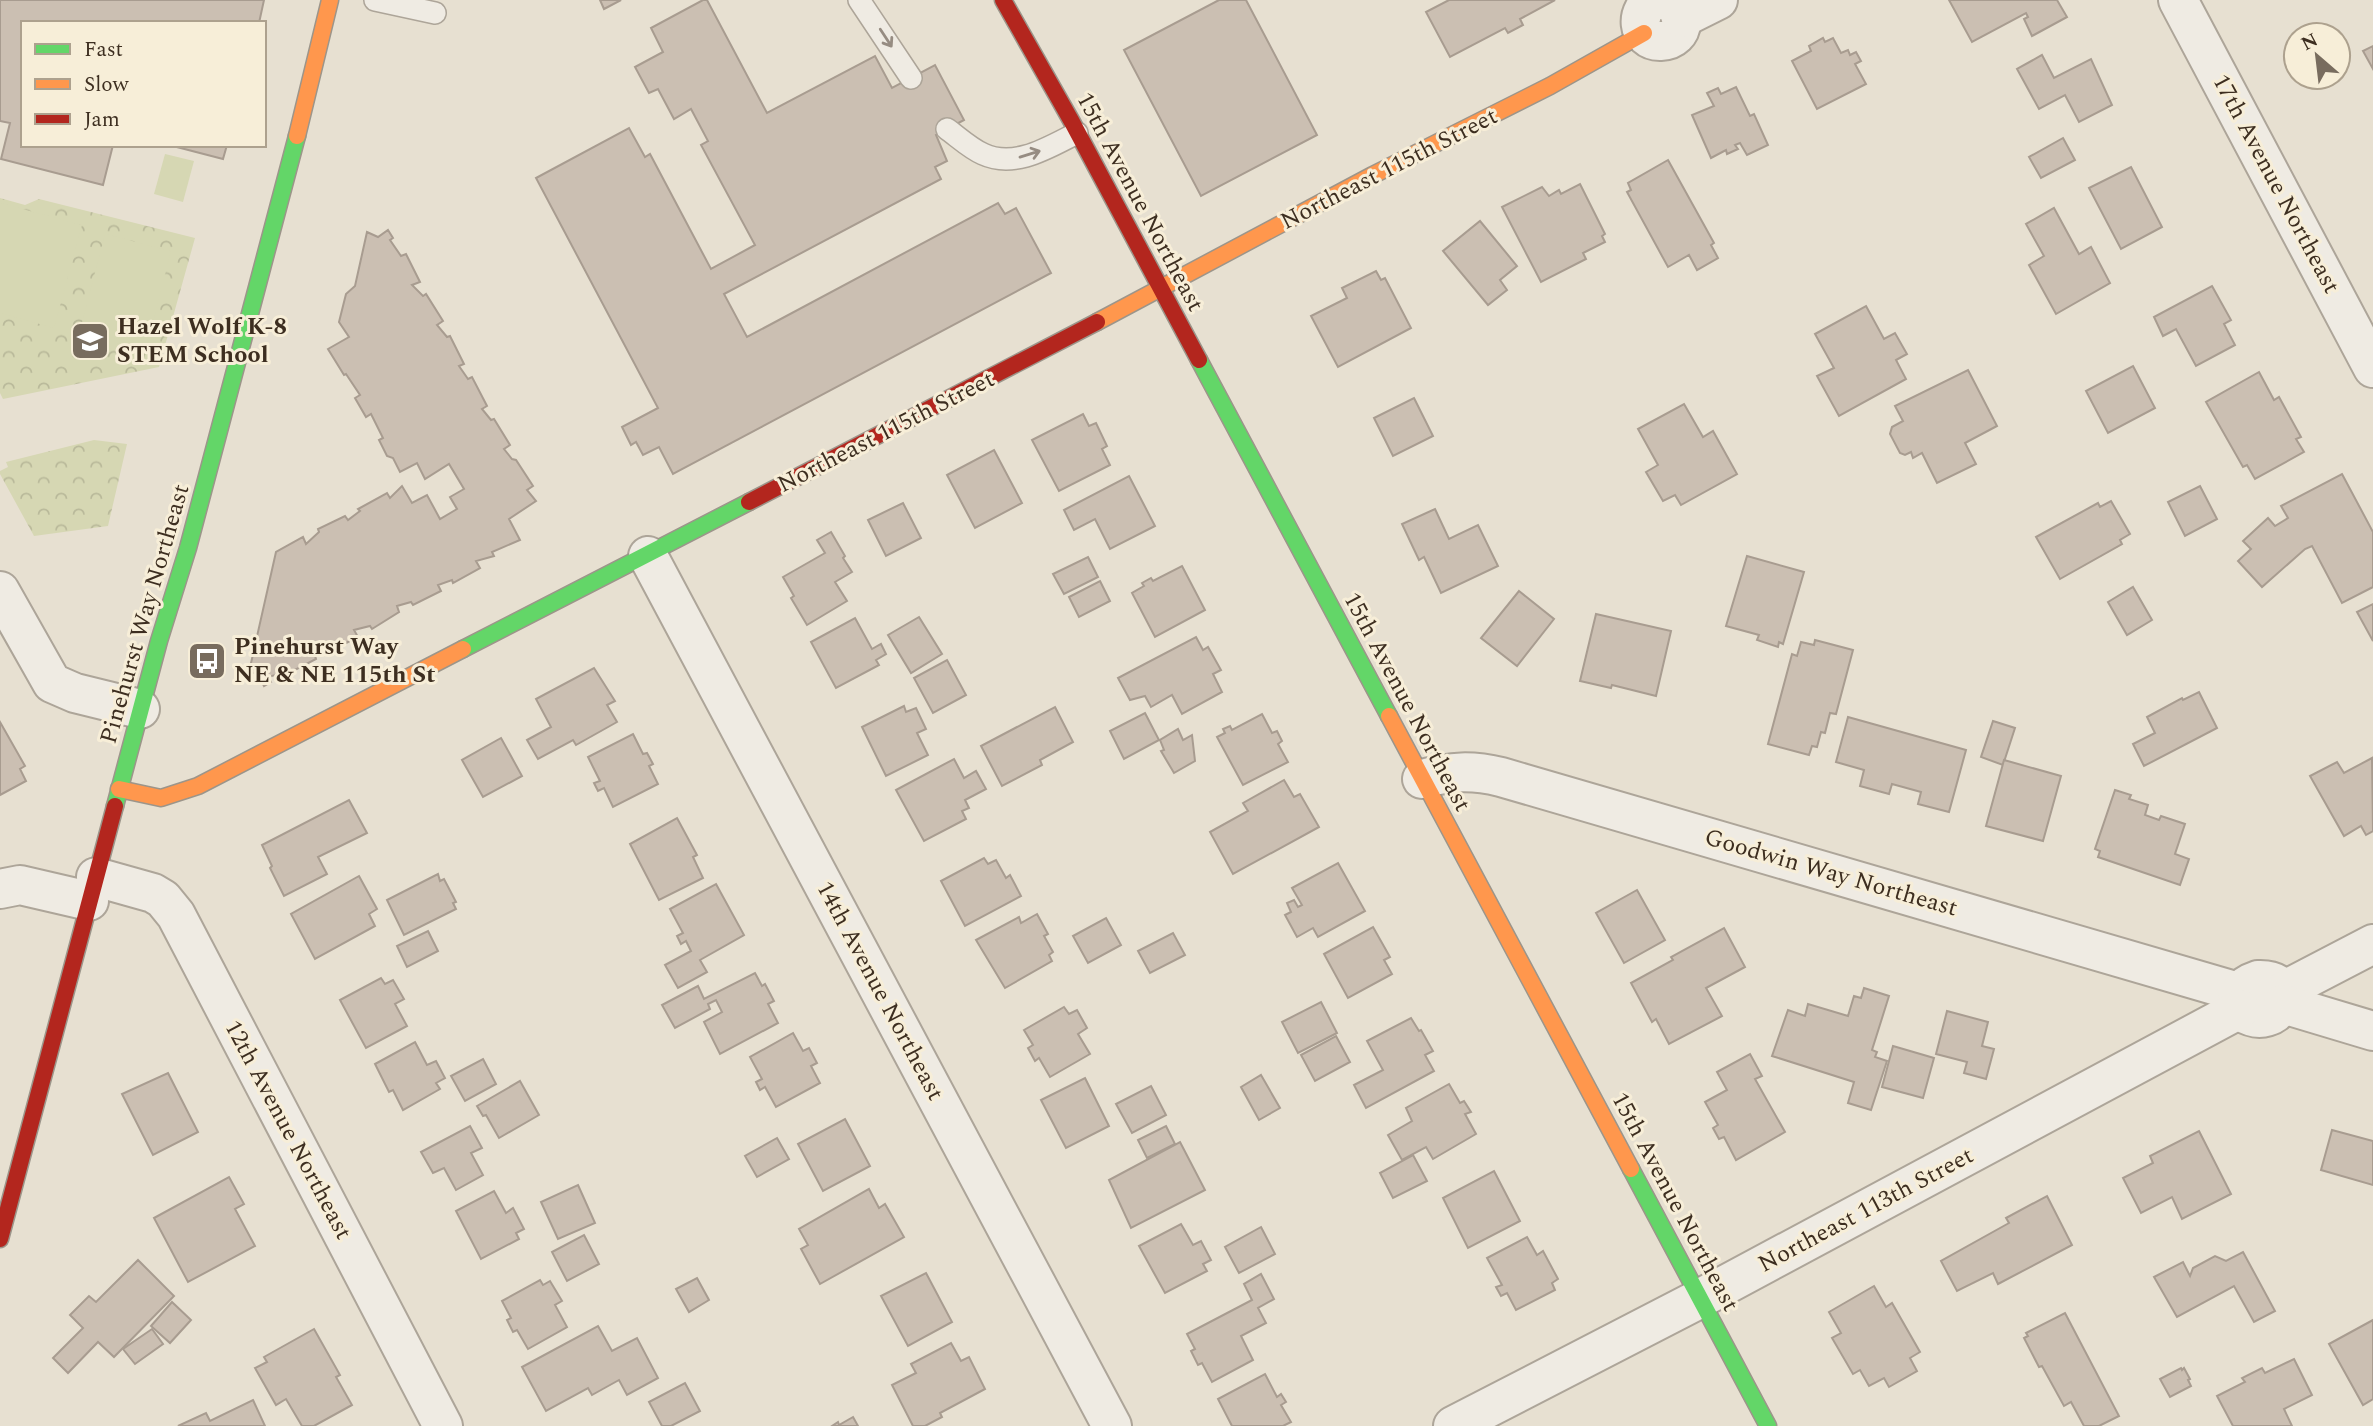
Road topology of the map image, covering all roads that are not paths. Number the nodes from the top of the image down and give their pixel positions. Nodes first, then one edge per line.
1 (330, 0) edge
2 (375, 0) edge
3 (859, 0) edge
4 (1003, 0) edge
5 (1718, 0) edge
6 (2178, 0) edge
7 (1657, 9) edge
8 (435, 13) dead end
9 (911, 78) dead end
10 (947, 129) dead end
11 (1077, 133) junction
12 (1161, 289) junction
13 (2373, 368) edge
14 (648, 556) junction
15 (0, 592) edge
16 (140, 709) junction
17 (1422, 779) junction
18 (119, 789) junction
19 (0, 889) edge
20 (93, 889) junction
21 (2373, 944) edge
22 (2283, 997) junction
23 (2239, 1000) junction
24 (2373, 1031) edge
25 (0, 1239) edge
26 (1701, 1298) junction
27 (443, 1426) edge
28 (1112, 1426) edge
29 (1453, 1426) edge
30 (1768, 1426) edge

1 - 16 street, Pinehurst Way Northeast
2 - 8 lane
3 -> 9 lane
4 - 11 street, 15th Avenue Northeast
5 - 7 street, Northeast 115th Street
6 - 13 street, 17th Avenue Northeast
7 - 12 street, Northeast 115th Street
10 -> 11 lane
11 - 12 street, 15th Avenue Northeast
12 - 14 street, Northeast 115th Street
12 - 17 street, 15th Avenue Northeast
14 - 18 street, Northeast 115th Street
14 - 28 street, 14th Avenue Northeast
15 - 16 street
16 - 18 street, Pinehurst Way Northeast
17 - 23 street, Goodwin Way Northeast
17 - 26 street, 15th Avenue Northeast
18 - 20 street, Pinehurst Way Northeast
19 - 20 street
20 - 25 street, Pinehurst Way Northeast
20 - 27 street, 12th Avenue Northeast
21 - 22 street
22 - 23 street, Goodwin Way Northeast
22 - 24 street
23 - 26 street, Northeast 113th Street
26 - 29 street, Northeast 113th Street
26 - 30 street, 15th Avenue Northeast

